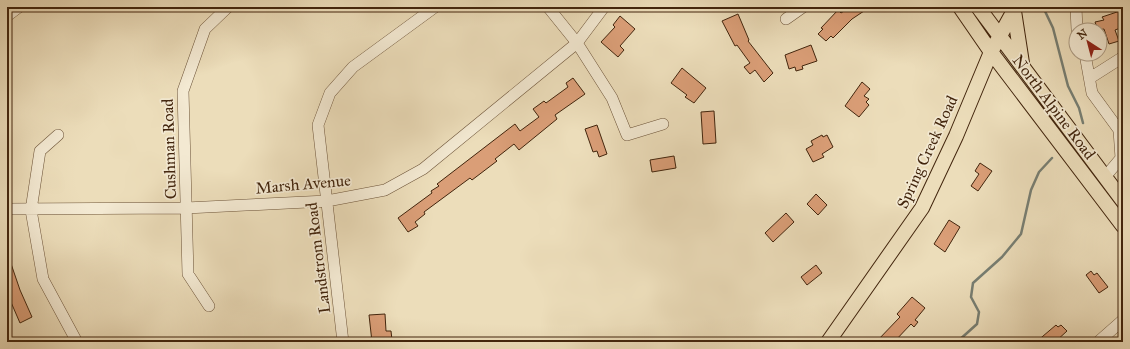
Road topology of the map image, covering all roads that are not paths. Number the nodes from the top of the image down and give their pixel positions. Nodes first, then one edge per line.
1 (19, 7) edge
2 (228, 7) edge
3 (435, 7) edge
4 (548, 7) edge
5 (604, 7) edge
6 (803, 7) edge
7 (960, 7) edge
8 (978, 7) edge
9 (1076, 7) edge
10 (1015, 9) edge
11 (7, 16) edge
12 (786, 19) dead end
13 (1077, 22) edge
14 (1000, 37) junction
15 (577, 43) junction
16 (991, 52) junction
17 (1123, 57) edge
18 (1086, 62) edge
19 (1024, 69) junction
20 (1090, 78) junction
21 (663, 124) dead end
22 (58, 135) dead end
23 (1105, 177) junction
24 (1123, 200) edge
25 (327, 201) junction
26 (186, 208) junction
27 (7, 209) edge
28 (30, 210) junction
29 (1123, 226) edge
30 (209, 306) dead end
31 (1123, 320) edge
32 (77, 342) edge
33 (343, 342) edge
34 (828, 342) edge
35 (1098, 342) edge

1 - 11 street
2 - 26 street, Cushman Road
3 - 25 street, Landstrom Road
4 - 15 street
5 - 15 street, Marsh Avenue
6 - 12 street
7 - 16 main road, North Alpine Road
8 - 14 main road, North Alpine Road
9 - 13 street
10 - 14 main road, Spring Creek Road
10 - 19 main road
14 - 16 main road, Spring Creek Road
14 - 19 main road, North Alpine Road
15 - 21 street
15 - 25 street, Marsh Avenue
16 - 29 main road, North Alpine Road
16 - 34 main road, Spring Creek Road
17 - 20 street
18 - 20 street
19 - 23 main road, North Alpine Road
20 - 23 street
22 - 28 street
23 - 24 main road, North Alpine Road
25 - 26 street, Marsh Avenue
25 - 33 street, Landstrom Road
26 - 28 street, Marsh Avenue
26 - 30 street, Cushman Road
27 - 28 street, Marsh Avenue
28 - 32 street
31 - 35 street

